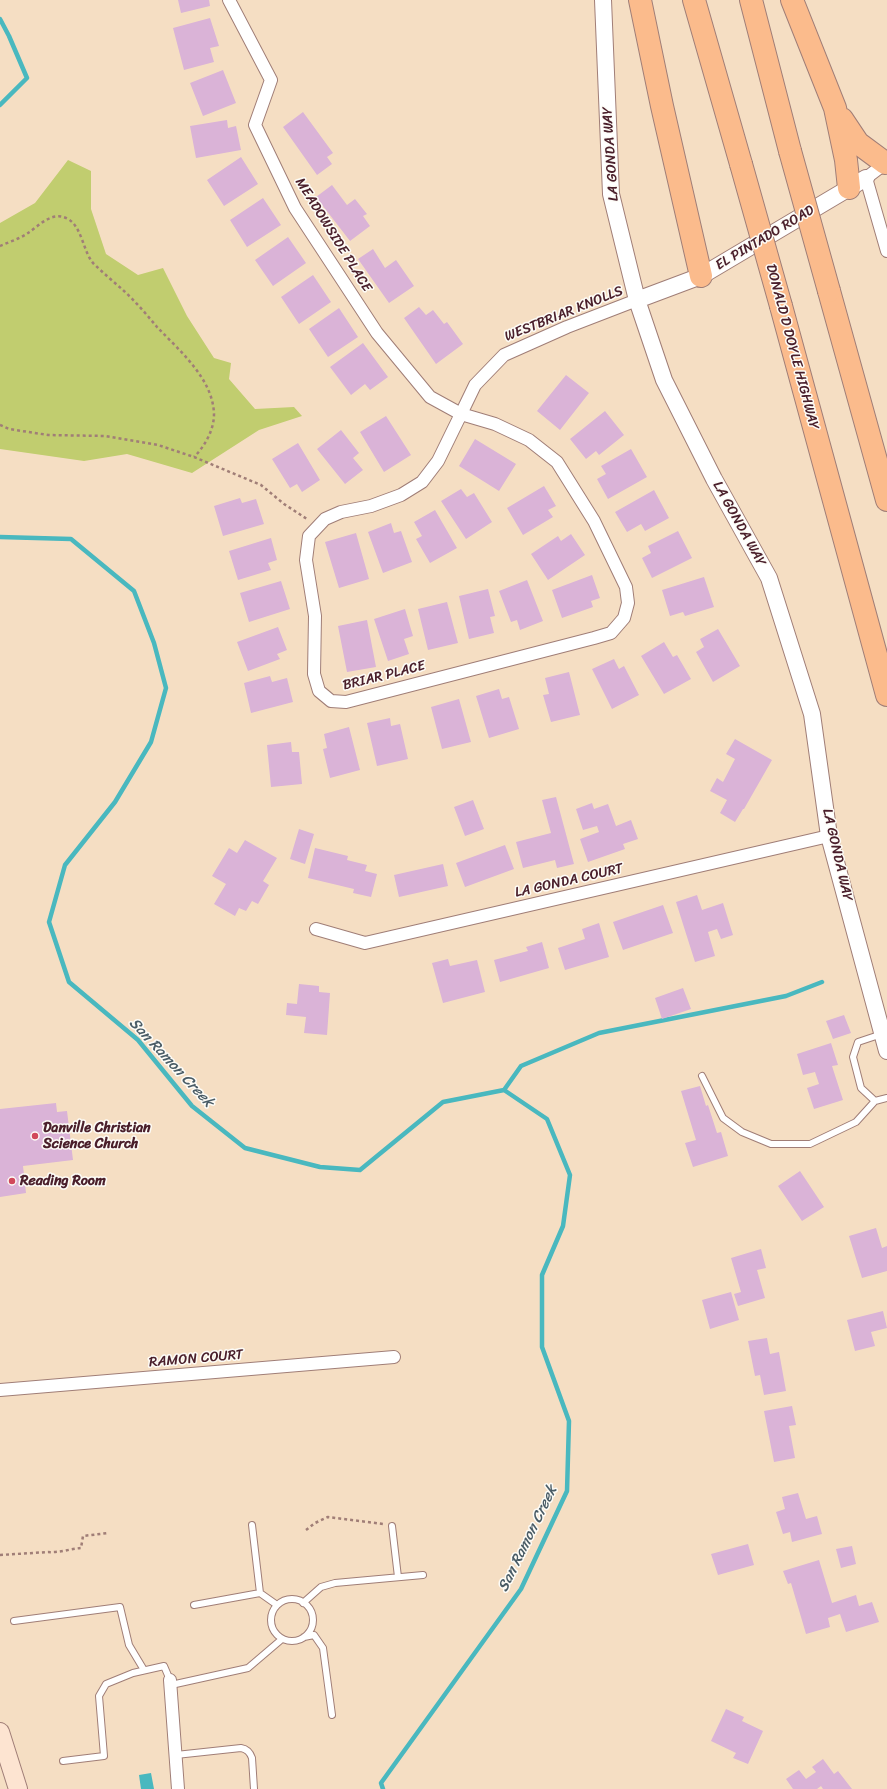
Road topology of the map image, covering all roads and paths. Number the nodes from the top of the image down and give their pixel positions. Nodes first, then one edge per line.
1 (229, 0) edge
2 (603, 0) edge
3 (640, 0) edge
4 (694, 0) edge
5 (751, 0) edge
6 (792, 0) edge
7 (835, 108) junction
8 (886, 162) edge
9 (858, 183) junction
10 (0, 246) edge
11 (887, 251) edge
12 (701, 276) junction
13 (637, 300) junction
14 (461, 414) junction
15 (0, 425) edge
16 (194, 457) junction
17 (887, 500) edge
18 (318, 526) junction
19 (887, 695) edge
20 (829, 836) junction
21 (316, 928) dead end
22 (882, 1034) junction
23 (887, 1051) edge
24 (702, 1076) dead end
25 (887, 1098) edge
26 (874, 1101) junction
27 (394, 1357) dead end
28 (0, 1390) edge
29 (252, 1525) dead end
30 (392, 1526) joint
31 (306, 1530) dead end
32 (108, 1533) dead end
33 (0, 1556) edge
34 (423, 1575) dead end
35 (398, 1577) junction
36 (260, 1593) junction
37 (303, 1603) junction
38 (194, 1605) dead end
39 (277, 1605) junction
40 (14, 1621) dead end
41 (304, 1637) junction
42 (282, 1639) junction
43 (144, 1670) junction
44 (171, 1682) junction
45 (332, 1715) dead end
46 (0, 1732) edge
47 (176, 1755) junction
48 (63, 1761) dead end
49 (18, 1789) edge
50 (178, 1789) edge
51 (254, 1789) edge

1 - 14 street, MEADOWSIDE PLACE
2 - 13 street, LA GONDA WAY
3 - 12 highway
4 - 19 highway, DONALD D DOYLE HIGHWAY, bridge
5 - 17 highway, bridge
6 - 7 highway
7 - 8 highway
7 - 9 highway
8 - 9 street, EL PINTADO ROAD
9 - 11 street
9 - 12 street, EL PINTADO ROAD
10 - 16 path
12 - 13 street, EL PINTADO ROAD
13 - 14 street, WESTBRIAR KNOLLS
13 - 20 street, LA GONDA WAY
14 - 18 street, BRIAR PLACE
14 - 18 street, BRIAR PLACE
15 - 16 path
16 - 18 path
20 - 21 street, LA GONDA COURT
20 - 22 street, LA GONDA WAY
22 - 23 street, LA GONDA WAY
22 - 26 lane
24 - 26 lane
25 - 26 lane
27 - 28 street, RAMON COURT
29 - 36 lane
30 - 31 path
30 - 35 lane
32 - 33 path
34 - 35 lane
35 - 37 lane
36 - 38 lane
36 - 39 lane
37 - 39 lane
37 - 41 lane
39 - 42 lane
40 - 43 lane
41 - 42 lane
41 - 45 lane
42 - 44 lane
43 - 44 lane
43 - 48 lane
44 - 47 street
46 - 49 main road
47 - 50 street
47 - 51 lane

